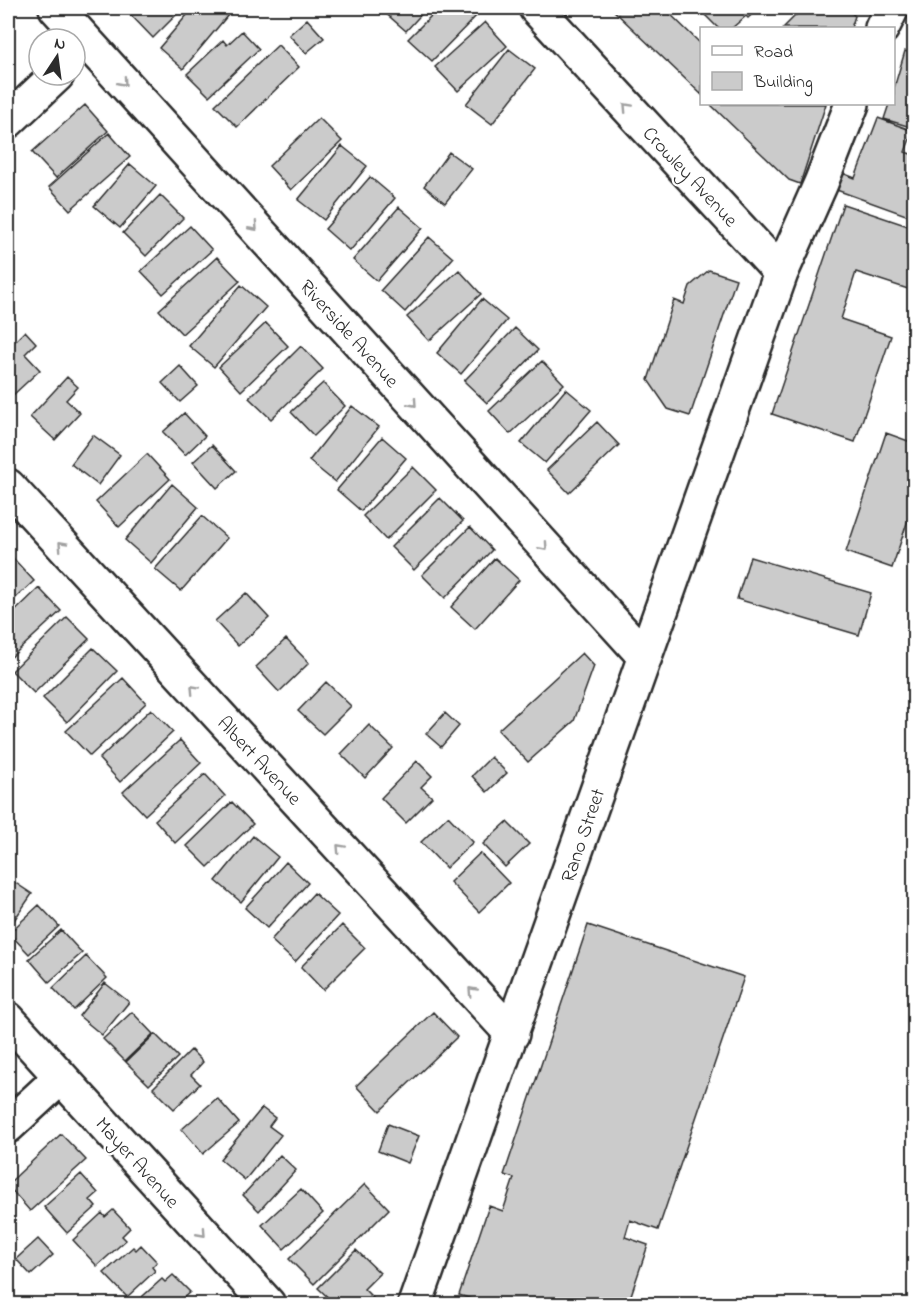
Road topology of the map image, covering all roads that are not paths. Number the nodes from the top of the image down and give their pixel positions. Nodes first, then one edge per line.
1 (56, 8) edge
2 (536, 8) edge
3 (892, 8) edge
4 (67, 27) edge
5 (882, 27) edge
6 (87, 57) edge
7 (44, 87) edge
8 (852, 105) edge
9 (8, 121) edge
10 (781, 273) junction
11 (8, 486) edge
12 (645, 657) junction
13 (8, 1019) edge
14 (512, 1034) junction
15 (61, 1077) junction
16 (8, 1126) edge
17 (268, 1305) edge
18 (415, 1305) edge

1 - 4 street, Riverside Avenue
10 -> 2 street, Crowley Avenue
3 - 5 street
6 -> 12 street, Riverside Avenue
7 - 9 street
8 - 10 street
10 - 12 street, Rano Street
14 -> 11 street, Albert Avenue
12 - 14 street, Rano Street
13 - 15 street, Mayer Avenue
14 - 18 street, Rano Street
15 - 16 street
15 -> 17 street, Mayer Avenue

